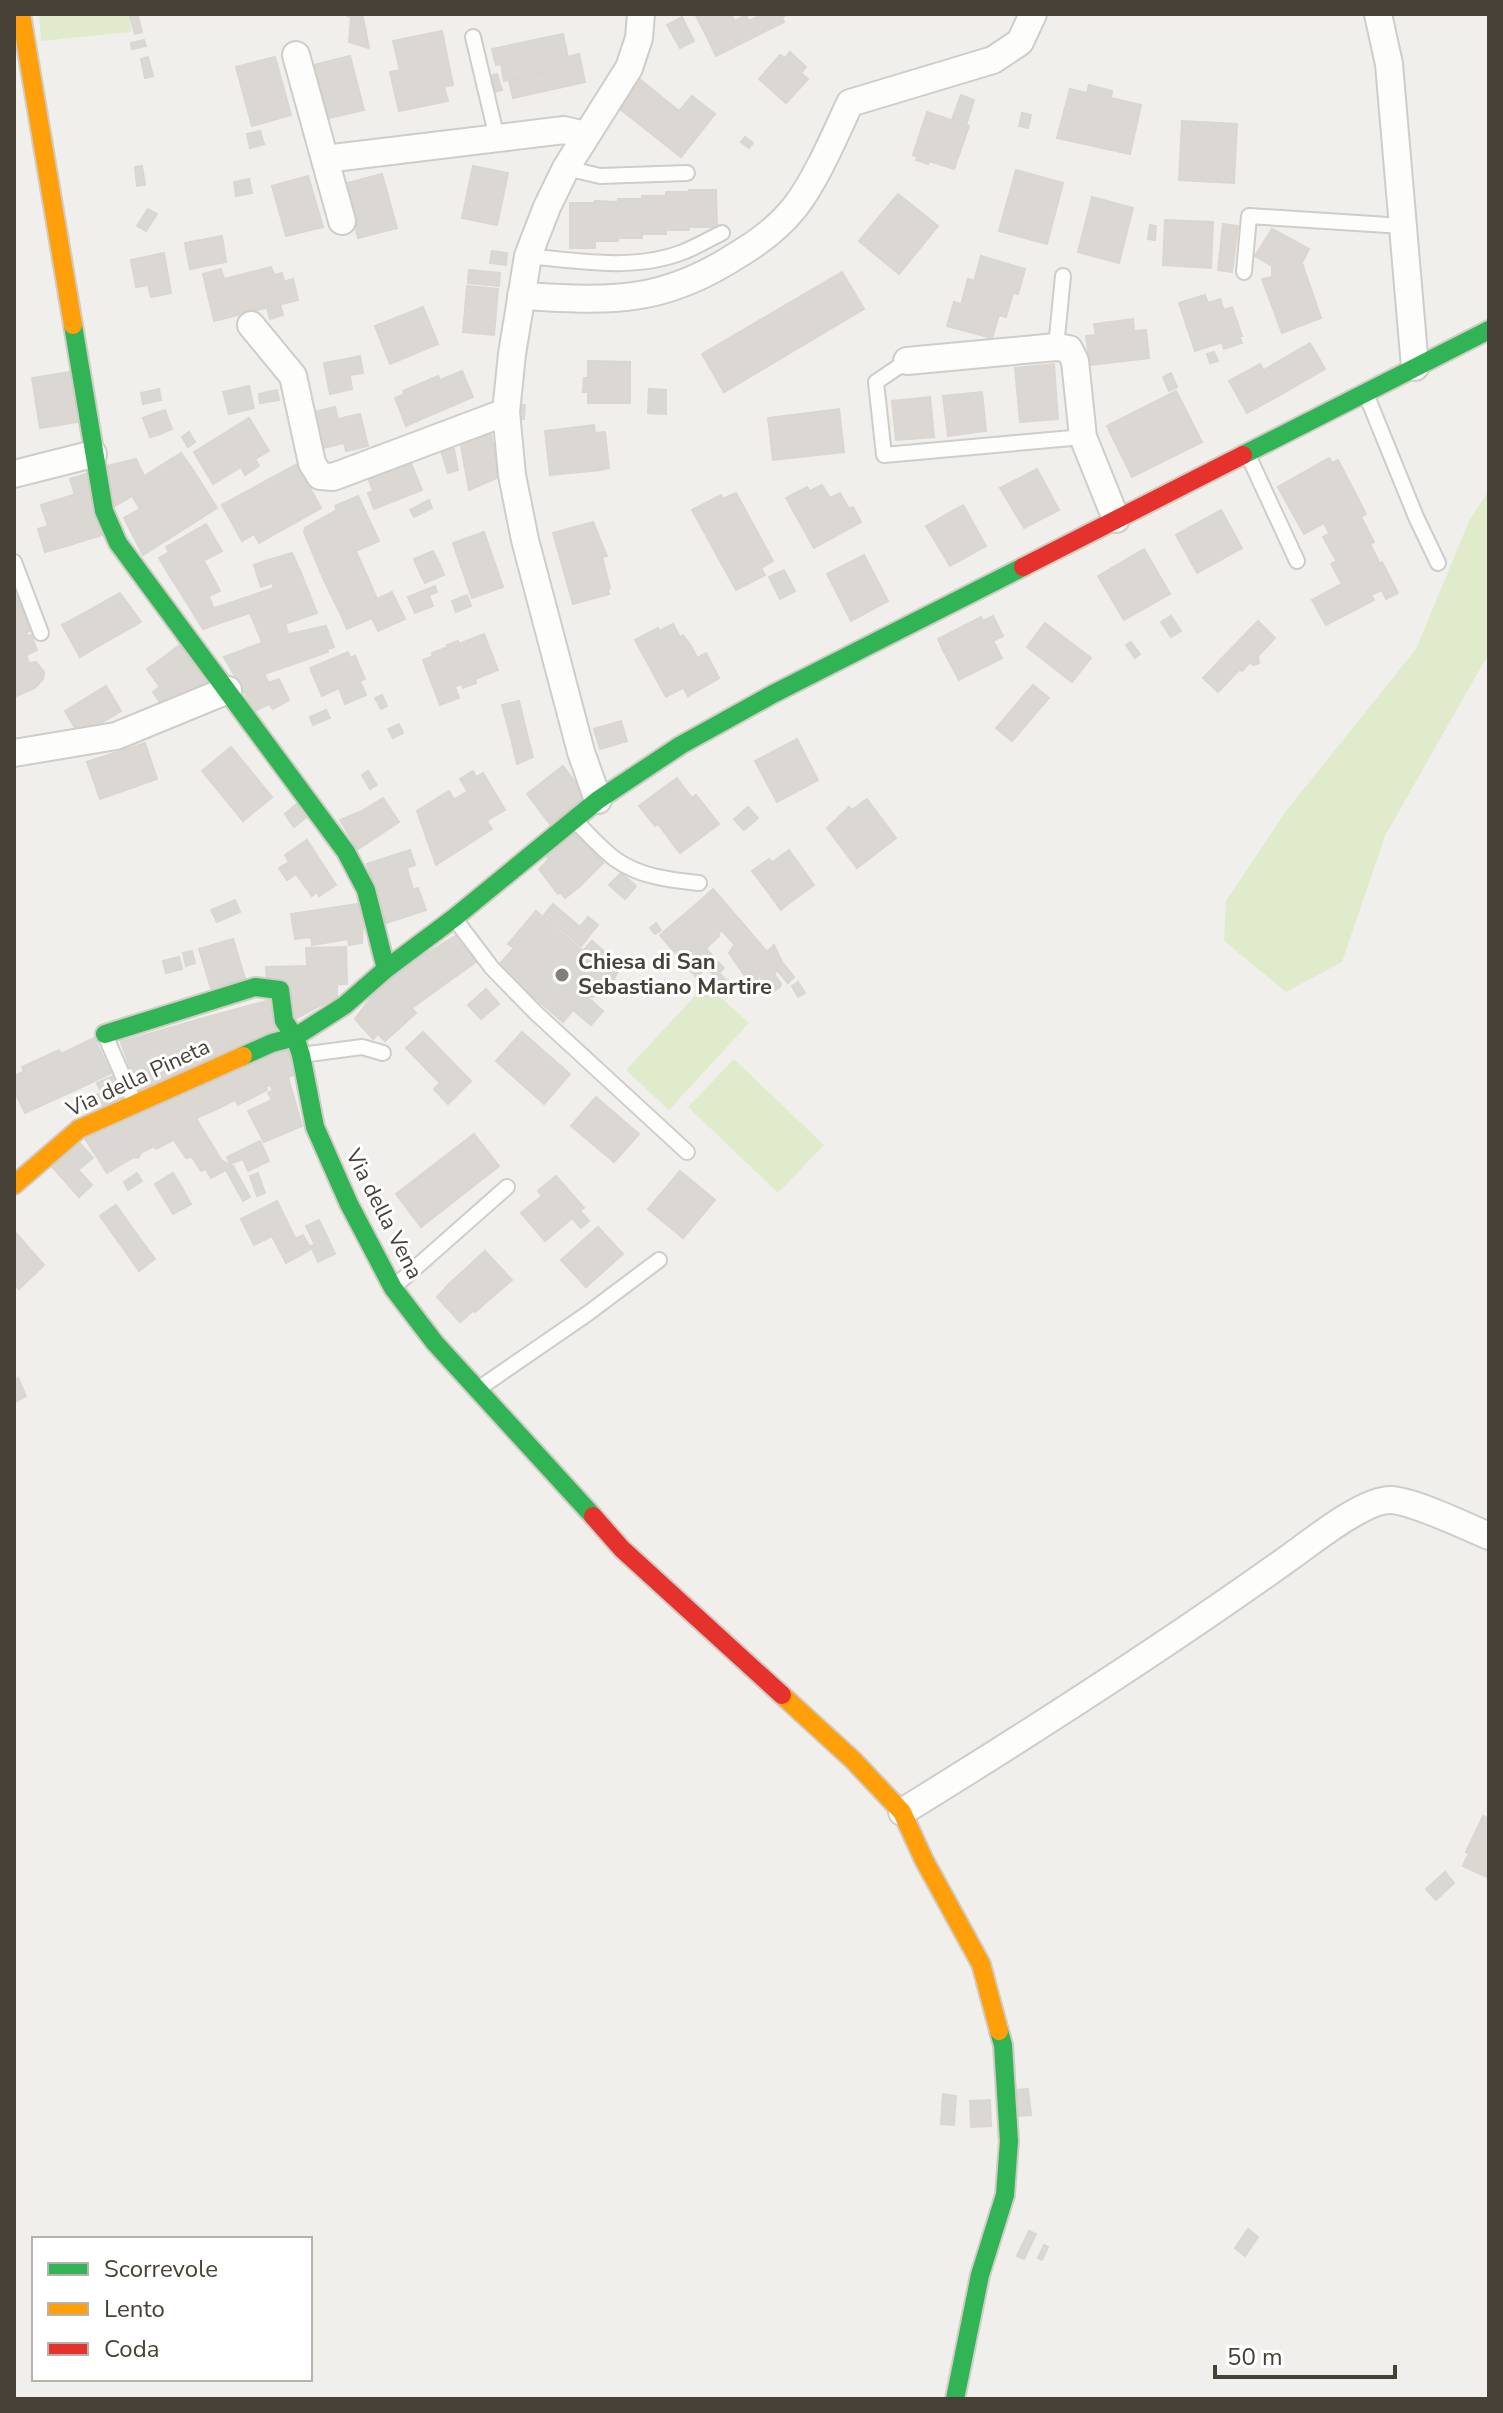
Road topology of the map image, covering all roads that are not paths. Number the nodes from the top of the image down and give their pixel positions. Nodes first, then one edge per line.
1 (21, 14) edge
2 (641, 14) edge
3 (1033, 14) edge
4 (1378, 14) edge
5 (473, 37) dead end
6 (296, 55) dead end
7 (585, 135) junction
8 (497, 138) junction
9 (325, 159) junction
10 (566, 168) junction
11 (687, 173) dead end
12 (342, 221) dead end
13 (1403, 226) junction
14 (722, 233) dead end
15 (528, 256) junction
16 (1244, 272) dead end
17 (1063, 276) dead end
18 (521, 296) junction
19 (251, 325) dead end
20 (1489, 330) edge
21 (1056, 347) junction
22 (907, 361) joint
23 (1415, 367) junction
24 (1366, 392) junction
25 (506, 412) junction
26 (1083, 437) junction
27 (1247, 453) junction
28 (93, 454) junction
29 (14, 474) edge
30 (1116, 519) junction
31 (1297, 561) dead end
32 (14, 562) edge
33 (1438, 563) dead end
34 (41, 633) dead end
35 (228, 690) junction
36 (14, 753) edge
37 (598, 800) junction
38 (574, 819) junction
39 (699, 883) dead end
40 (454, 918) junction
41 (386, 969) junction
42 (105, 1034) joint
43 (298, 1046) junction
44 (383, 1053) dead end
45 (135, 1104) junction
46 (687, 1152) dead end
47 (14, 1185) edge
48 (507, 1187) dead end
49 (659, 1260) dead end
50 (393, 1288) junction
51 (478, 1389) junction
52 (1489, 1536) edge
53 (902, 1812) junction
54 (955, 2399) edge

1 - 28 street
2 - 7 street
3 - 18 street
4 - 13 street
5 - 8 lane
6 - 9 street
7 - 8 street
7 - 10 street
8 - 9 street
9 - 12 street
10 - 11 lane
10 - 15 street
13 - 16 lane
13 - 23 street
14 - 15 lane
15 - 18 street
17 - 21 lane
18 - 25 street
19 - 25 street
20 - 23 street, Via della Pineta
21 - 22 street
21 - 26 street
22 - 26 lane
23 - 24 street, Via della Pineta
24 - 27 street, Via della Pineta
24 - 33 lane
25 - 37 street
26 - 30 street
27 - 30 street, Via della Pineta
27 - 31 lane
28 - 29 street
28 - 35 street
30 - 37 street, Via della Pineta
32 - 34 lane
35 - 36 street
35 - 41 street
37 - 38 street, Via della Pineta
38 - 39 lane
38 - 40 street, Via della Pineta
40 - 41 street, Via della Pineta
40 - 46 lane
41 - 43 street, Via della Pineta
42 - 43 street, Via della Vena
42 - 45 lane
43 - 44 lane
43 - 45 street, Via della Pineta
43 - 50 street, Via della Vena
45 - 47 street, Via della Pineta
48 - 50 lane
49 - 51 lane
50 - 51 street, Via della Vena
51 - 53 street, Via della Vena
52 - 53 street
53 - 54 street, Via della Vena

